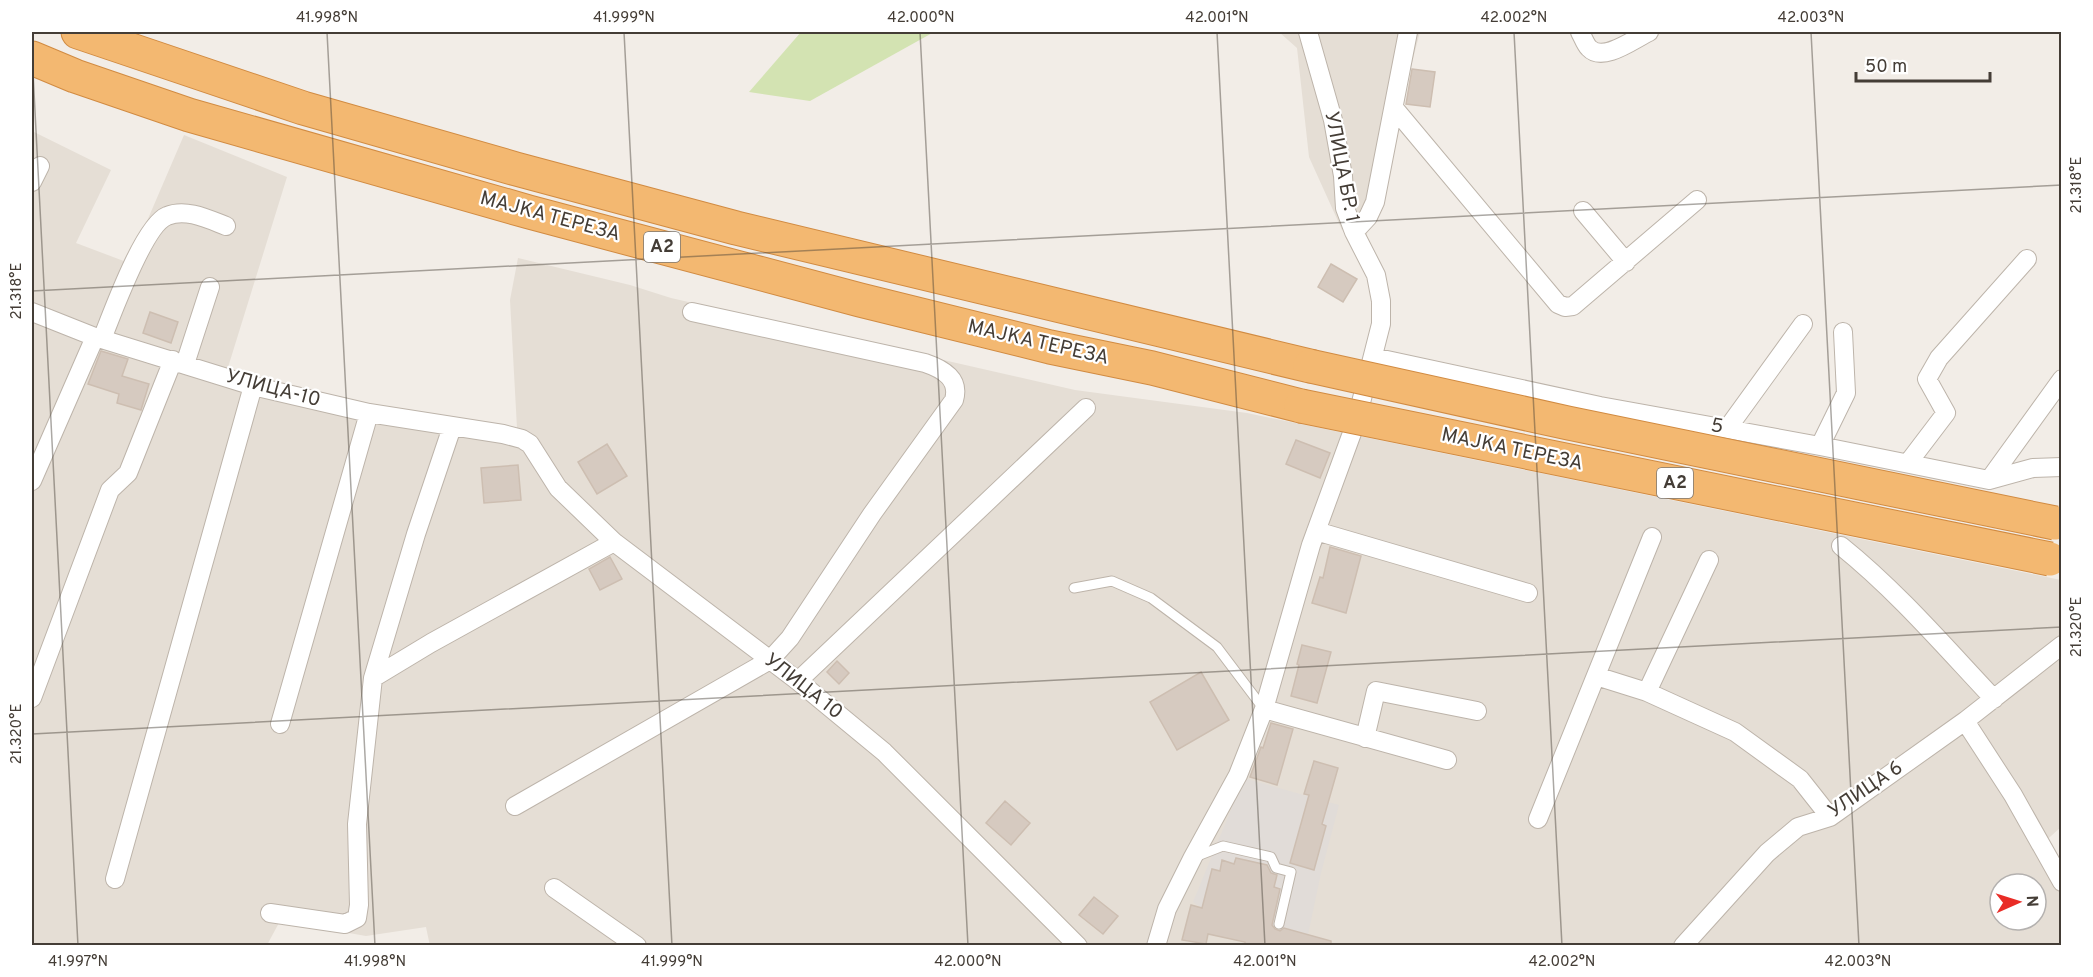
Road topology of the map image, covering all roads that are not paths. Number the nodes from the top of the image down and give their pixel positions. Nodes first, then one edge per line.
1 (78, 32) edge
2 (1308, 32) edge
3 (1408, 32) edge
4 (1580, 32) edge
5 (1649, 32) edge
6 (32, 58) edge
7 (1395, 108) junction
8 (1697, 200) dead end
9 (1583, 211) dead end
10 (226, 226) dead end
11 (1354, 232) junction
12 (2027, 259) dead end
13 (1626, 262) junction
14 (210, 287) dead end
15 (32, 312) edge
16 (693, 312) dead end
17 (1803, 324) dead end
18 (1843, 332) dead end
19 (99, 338) junction
20 (1373, 357) junction
21 (179, 362) junction
22 (2061, 379) edge
23 (253, 386) junction
24 (1086, 408) dead end
25 (369, 413) junction
26 (452, 428) junction
27 (1727, 429) junction
28 (522, 439) joint
29 (1820, 446) junction
30 (1908, 463) junction
31 (2061, 467) edge
32 (1989, 480) junction
33 (32, 481) edge
34 (2058, 524) edge
35 (1316, 531) junction
36 (1652, 537) dead end
37 (614, 542) junction
38 (1840, 546) dead end
39 (1709, 560) dead end
40 (2055, 560) edge
41 (1074, 588) dead end
42 (1528, 594) dead end
43 (2061, 645) edge
44 (770, 660) junction
45 (1596, 676) junction
46 (373, 678) junction
47 (798, 681) junction
48 (1647, 692) junction
49 (32, 699) edge
50 (1994, 699) junction
51 (1264, 709) junction
52 (1477, 711) dead end
53 (1965, 721) junction
54 (280, 724) dead end
55 (1365, 738) junction
56 (1447, 760) dead end
57 (514, 806) dead end
58 (1830, 817) junction
59 (1538, 819) dead end
60 (1193, 857) junction
61 (115, 879) dead end
62 (2061, 882) edge
63 (554, 888) dead end
64 (270, 913) dead end
65 (1279, 924) dead end
66 (637, 945) edge
67 (1078, 945) edge
68 (1155, 945) edge
69 (1683, 945) edge

1 - 34 highway, МАЈКА ТЕРЕЗА / A2, bridge
2 - 11 street, УЛИЦА БР. 1
3 - 7 street
4 - 5 street
6 - 40 highway, МАЈКА ТЕРЕЗА / A2, bridge
7 - 11 street
7 - 13 street
8 - 13 street
9 - 13 street
10 - 19 street
11 - 20 street, УЛИЦА БР. 1
12 - 30 street
14 - 21 street
15 - 19 street, УЛИЦА-10
16 - 44 street
17 - 27 street
18 - 29 street
19 - 21 street, УЛИЦА-10
19 - 33 street
20 - 27 street, 5
20 - 35 street, УЛИЦА БР. 1
21 - 23 street, УЛИЦА-10
21 - 49 street
22 - 32 street
23 - 25 street, УЛИЦА-10
23 - 61 street
24 - 47 street
25 - 26 street, УЛИЦА-10
25 - 54 street
26 - 28 street, УЛИЦА-10
26 - 46 street
27 - 29 street, 5
28 - 37 street, УЛИЦА 10
29 - 30 street, 5
30 - 32 street, 5
31 - 32 street, 5
35 - 42 street
35 - 51 street, УЛИЦА БР. 1
36 - 45 street
37 - 44 street, УЛИЦА 10
37 - 46 street
38 - 50 street
39 - 48 street
41 - 51 lane
43 - 50 street, УЛИЦА 6
44 - 47 street, УЛИЦА 10
44 - 57 street
45 - 48 street
45 - 59 street
46 - 64 street
47 - 67 street, УЛИЦА 10
48 - 58 street
50 - 53 street, УЛИЦА 6
51 - 55 street
51 - 60 street, УЛИЦА БР. 1
52 - 55 street
53 - 58 street, УЛИЦА 6
53 - 62 street
55 - 56 street
58 - 69 street, УЛИЦА 6
60 - 65 lane
60 - 68 street, УЛИЦА БР. 1
63 - 66 street

